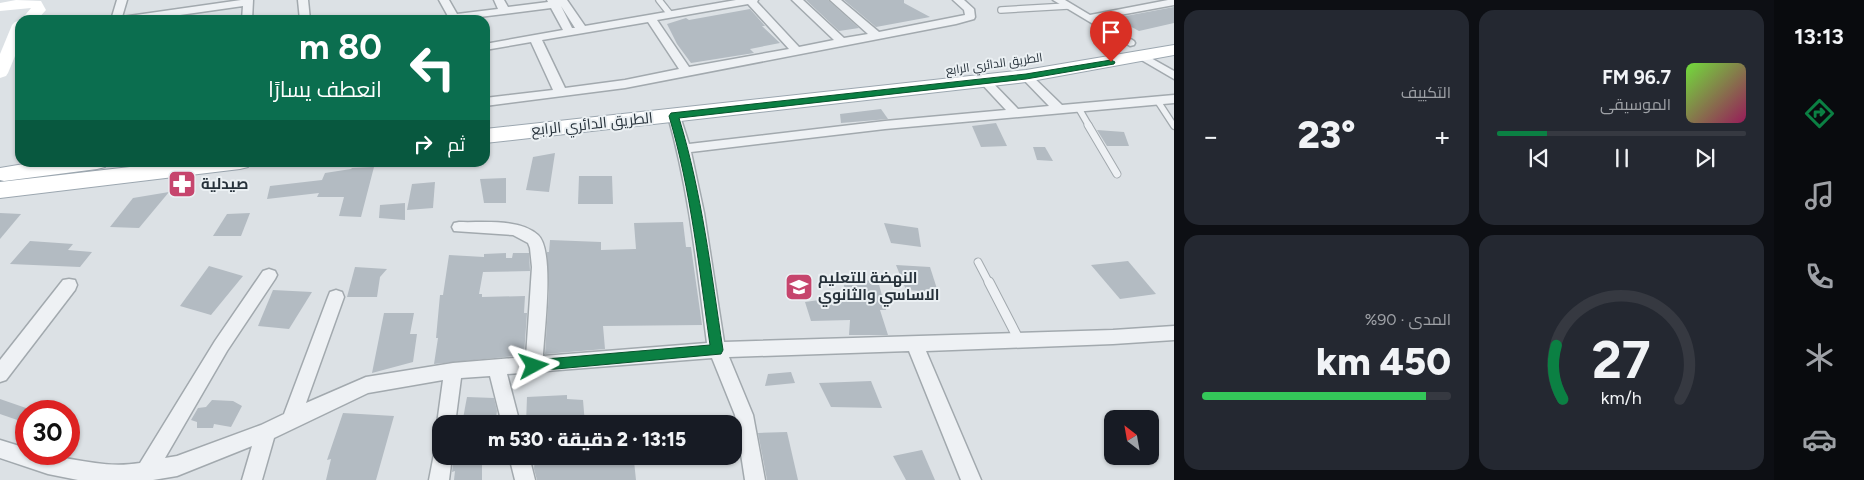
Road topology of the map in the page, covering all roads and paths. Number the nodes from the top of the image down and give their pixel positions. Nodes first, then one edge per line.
1 (122, 0) edge
2 (303, 0) edge
3 (444, 0) edge
4 (499, 0) edge
5 (659, 0) edge
6 (797, 0) edge
7 (835, 0) edge
8 (958, 0) edge
9 (1058, 0) edge
10 (1120, 0) edge
11 (248, 1) edge
12 (746, 1) edge
13 (558, 2) edge
14 (1174, 2) edge
15 (10, 4) edge
16 (1068, 6) junction
17 (1136, 9) junction
18 (1001, 10) dead end
19 (504, 11) junction
20 (38, 12) edge
21 (670, 14) junction
22 (118, 15) edge
23 (156, 15) edge
24 (247, 15) edge
25 (304, 15) edge
26 (452, 15) edge
27 (472, 15) edge
28 (650, 17) junction
29 (1089, 18) junction
30 (15, 25) edge
31 (1, 28) dead end
32 (582, 30) junction
33 (570, 32) junction
34 (15, 33) edge
35 (877, 36) junction
36 (536, 38) junction
37 (1174, 39) edge
38 (842, 42) junction
39 (490, 45) edge
40 (1136, 50) junction
41 (797, 51) junction
42 (686, 71) junction
43 (0, 73) edge
44 (1026, 76) junction
45 (1174, 76) edge
46 (985, 81) junction
47 (561, 93) junction
48 (1174, 99) edge
49 (1158, 100) junction
50 (490, 101) edge
51 (1078, 107) junction
52 (1059, 109) junction
53 (1015, 113) junction
54 (674, 116) junction
55 (490, 119) edge
56 (1174, 126) edge
57 (490, 135) edge
58 (684, 149) junction
59 (0, 165) edge
60 (15, 166) edge
61 (20, 167) edge
62 (56, 167) edge
63 (197, 167) edge
64 (40, 169) junction
65 (1117, 174) dead end
66 (0, 175) edge
67 (0, 190) edge
68 (459, 227) dead end
69 (978, 262) dead end
70 (270, 275) dead end
71 (69, 285) dead end
72 (336, 297) dead end
73 (1174, 333) edge
74 (1018, 340) junction
75 (914, 343) junction
76 (717, 350) junction
77 (534, 366) junction
78 (497, 369) junction
79 (453, 371) junction
80 (0, 374) edge
81 (447, 415) edge
82 (509, 415) edge
83 (291, 419) junction
84 (266, 432) junction
85 (0, 449) edge
86 (441, 465) edge
87 (521, 465) edge
88 (146, 472) junction
89 (99, 477) edge
90 (252, 480) edge
91 (439, 480) edge
92 (525, 480) edge
93 (755, 480) edge
94 (971, 480) edge

1 - 22 street
2 - 25 street
3 - 26 street
4 - 19 street
5 - 21 lane
6 - 38 street
7 - 35 street
8 - 35 street
9 - 16 street
10 - 17 street
11 - 23 street
11 - 24 street
12 - 21 street
12 - 41 street
13 - 19 street
13 - 32 street
13 - 33 street
14 - 17 street
15 - 20 street
16 - 18 lane
16 - 29 street
17 - 29 street
19 - 27 street
21 - 28 street
28 - 32 street
28 - 42 street
29 - 40 street
30 - 31 street
32 - 33 street
33 - 36 street
34 - 43 street
35 - 38 street
36 - 39 street
36 - 47 street
37 - 40 main road, الطريق الدائري الرابع
38 - 41 street
40 - 44 main road, الطريق الدائري الرابع
40 - 45 street
40 - 55 main road, الطريق الدائري الرابع
41 - 42 street
42 - 47 street
44 - 46 main road, الطريق الدائري الرابع
44 - 52 street
46 - 53 street
46 - 54 main road, الطريق الدائري الرابع
47 - 50 street
48 - 49 street
49 - 51 street
49 - 56 lane
51 - 52 street
51 - 65 lane
52 - 53 street
53 - 58 street
54 - 57 main road, الطريق الدائري الرابع
54 - 58 street
58 - 76 street
59 - 60 main road
61 - 64 main road
62 - 64 main road
63 - 67 main road
64 - 66 main road
68 - 77 street
69 - 74 lane
70 - 88 street
71 - 80 street
72 - 83 street
73 - 74 street
74 - 75 street
75 - 76 street
75 - 94 street
76 - 77 street
76 - 93 street
77 - 78 street
78 - 79 street
78 - 82 street
79 - 81 street
79 - 83 street
83 - 84 street
84 - 88 street
84 - 90 street
85 - 89 street
86 - 91 street
87 - 92 street
88 - 89 street

